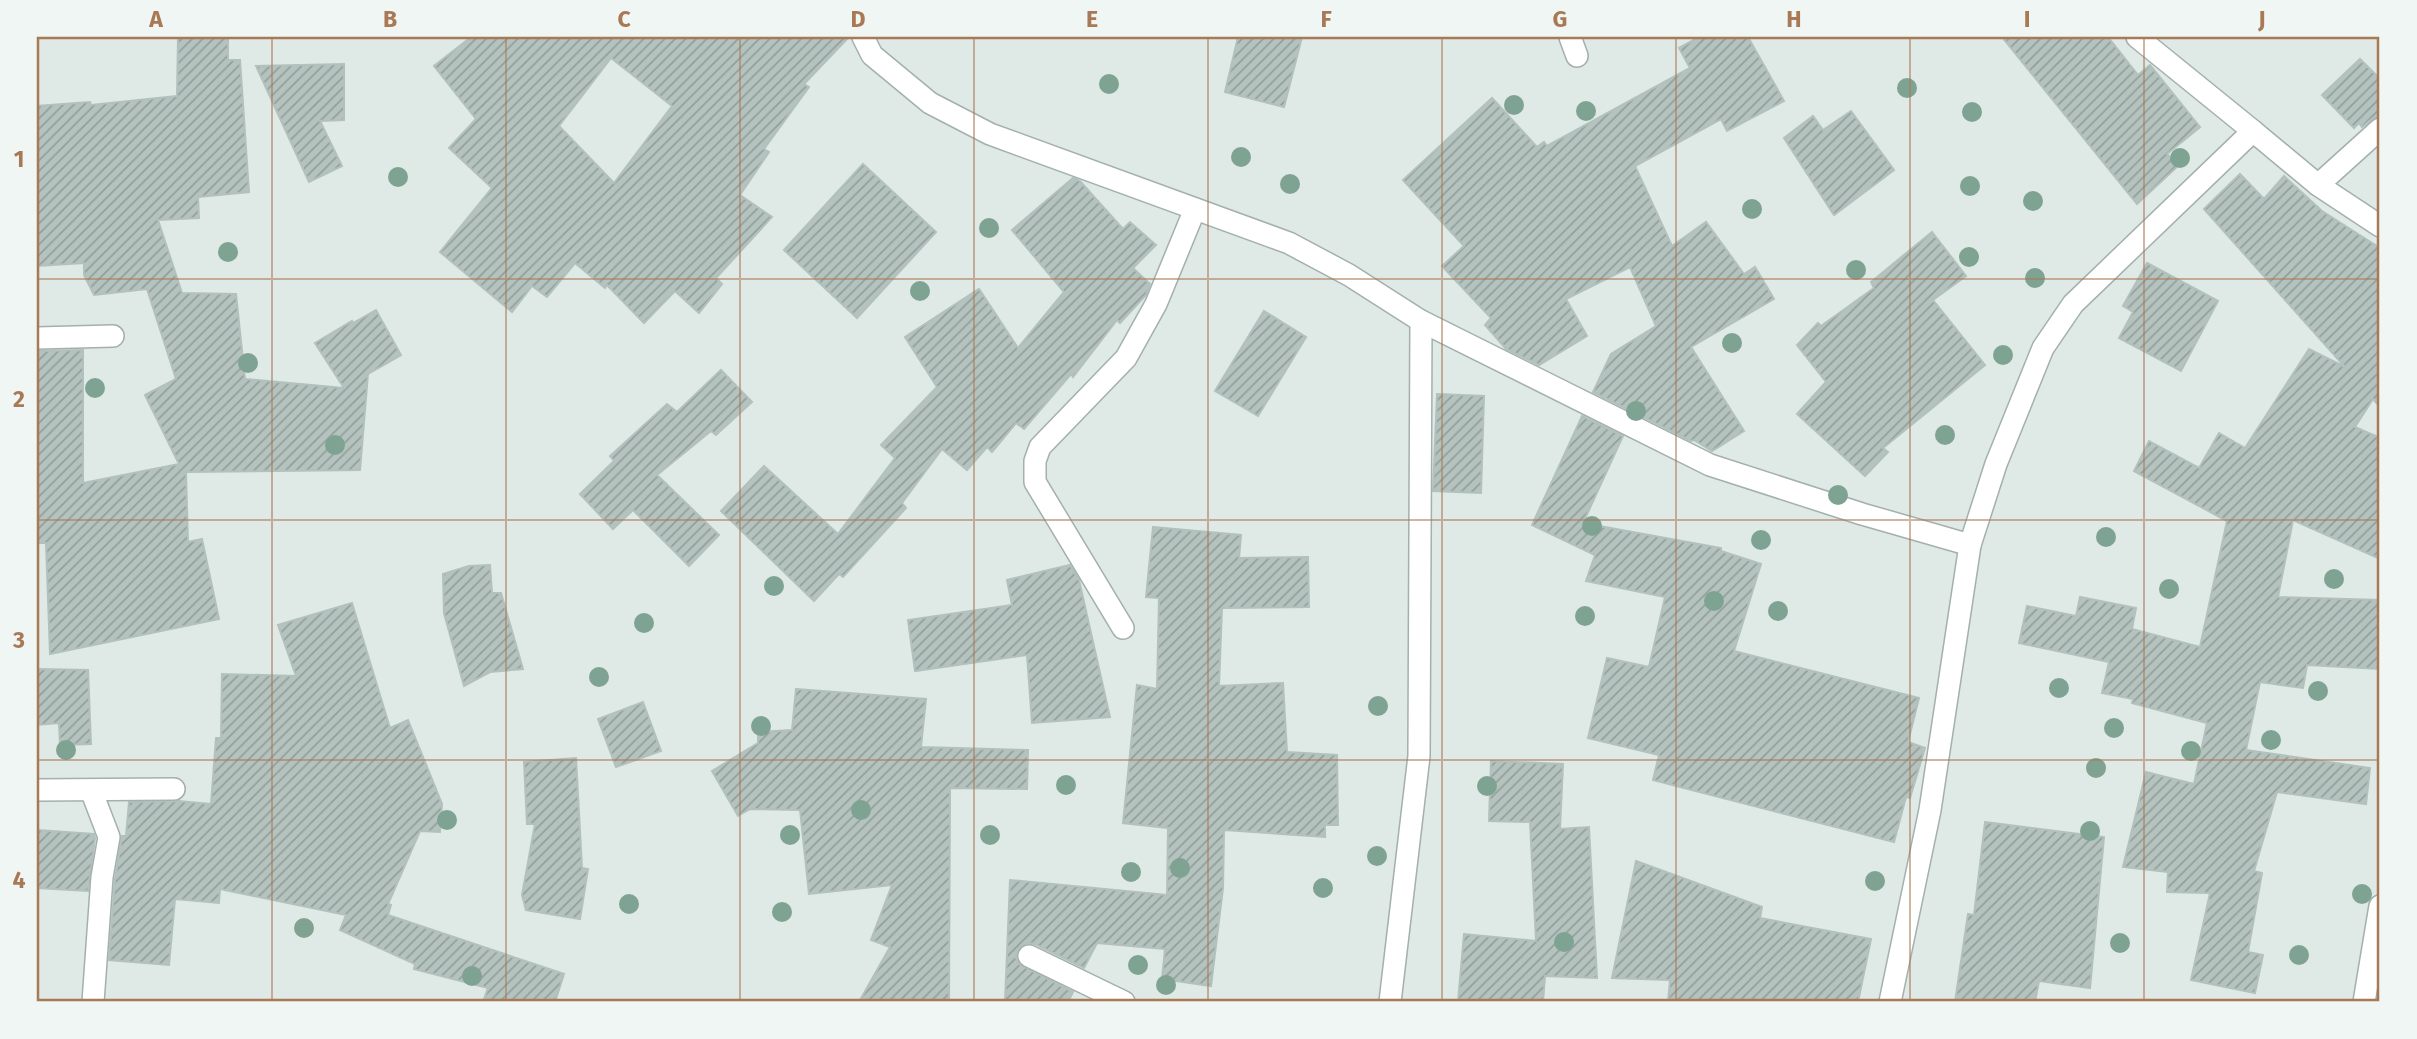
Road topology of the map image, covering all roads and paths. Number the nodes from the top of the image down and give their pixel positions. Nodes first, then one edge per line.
1 (863, 37) edge
2 (2137, 37) edge
3 (2380, 129) edge
4 (2253, 131) junction
5 (2318, 184) junction
6 (1195, 209) junction
7 (2380, 226) edge
8 (1421, 321) junction
9 (113, 336) dead end
10 (37, 338) edge
11 (1970, 545) junction
12 (1123, 628) dead end
13 (174, 789) dead end
14 (37, 790) edge
15 (91, 790) junction
16 (2380, 906) edge
17 (1029, 956) dead end
18 (93, 1002) edge
19 (1124, 1002) edge
20 (1390, 1002) edge
21 (1890, 1002) edge
22 (2364, 1002) edge

1 - 6 street
2 - 4 street
3 - 5 street
4 - 5 street
4 - 11 street
5 - 7 street
6 - 8 street
6 - 12 street
8 - 11 street
8 - 20 street
9 - 10 street
11 - 21 street
13 - 15 street
14 - 15 street
15 - 18 street
16 - 22 street
17 - 19 street

